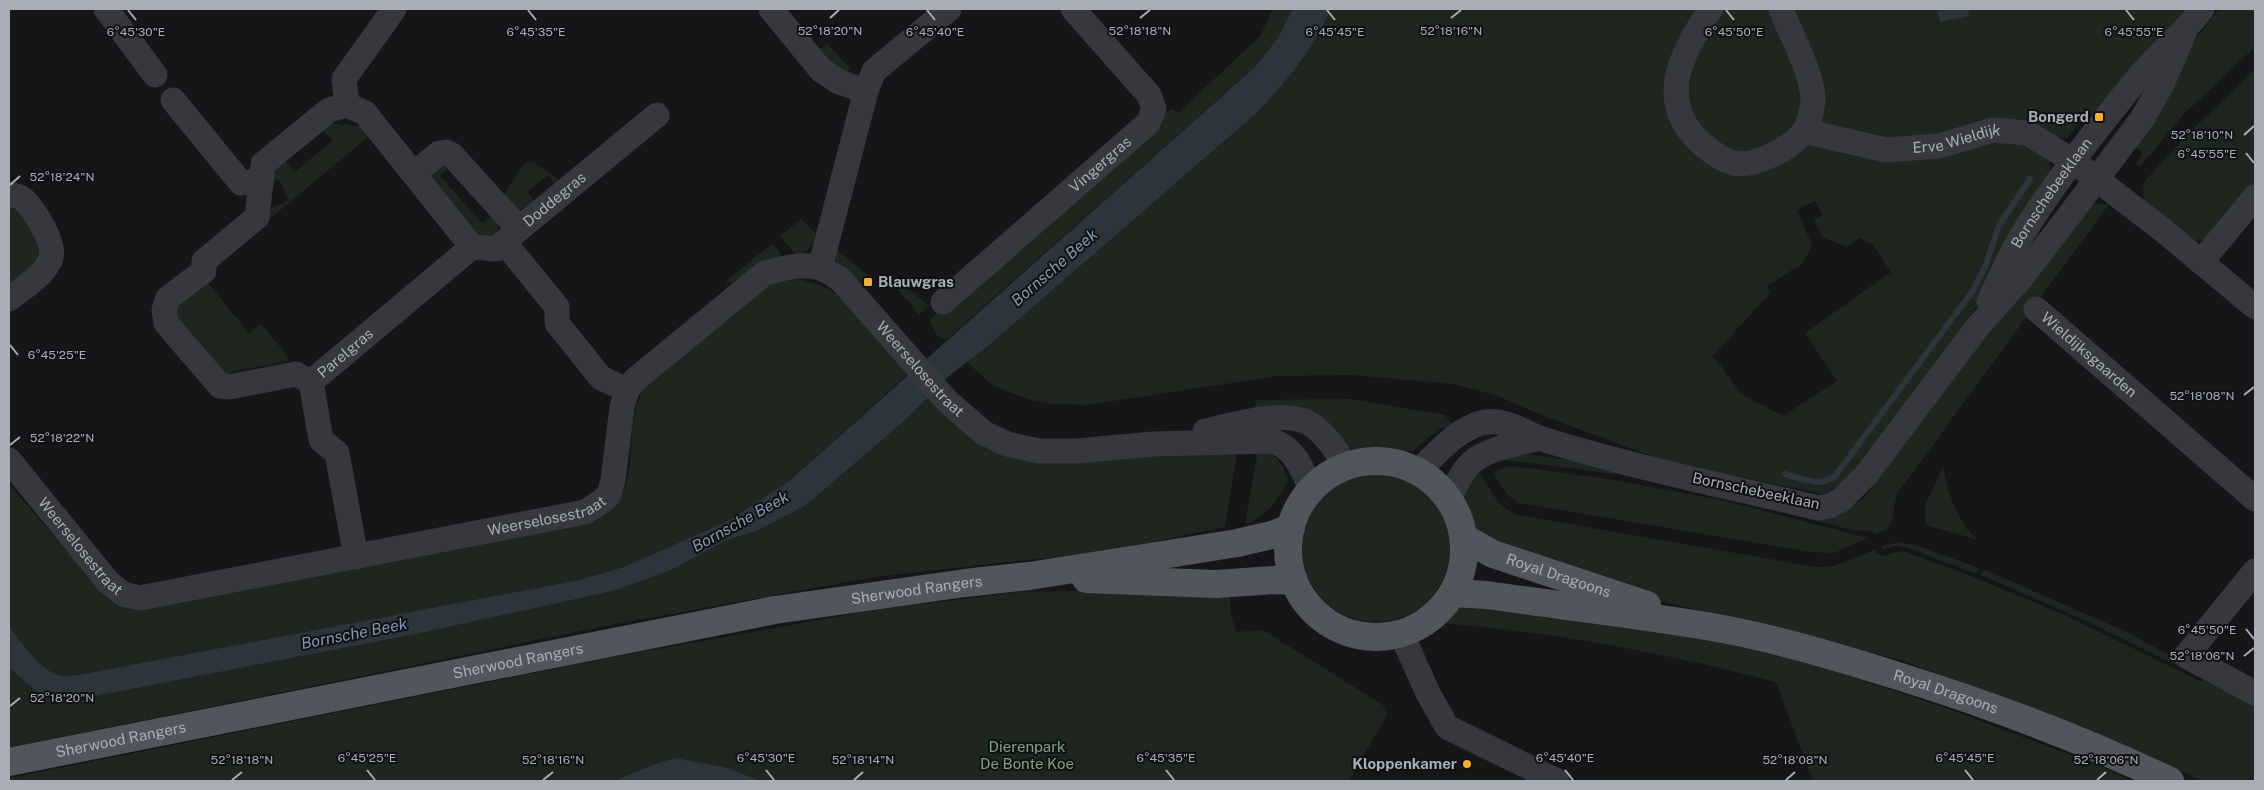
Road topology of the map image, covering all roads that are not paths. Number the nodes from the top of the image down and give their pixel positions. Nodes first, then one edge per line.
1 (106, 9) edge
2 (394, 9) edge
3 (771, 9) edge
4 (949, 9) edge
5 (1073, 9) edge
6 (1711, 9) edge
7 (1781, 9) edge
8 (2202, 9) edge
9 (2185, 31) junction
10 (155, 76) dead end
11 (866, 91) junction
12 (173, 100) dead end
13 (347, 105) junction
14 (656, 115) dead end
15 (1804, 131) junction
16 (2073, 161) junction
17 (414, 173) junction
18 (2097, 179) junction
19 (261, 181) junction
20 (9, 194) edge
21 (2255, 197) edge
22 (511, 235) junction
23 (472, 247) junction
24 (2201, 262) junction
25 (820, 268) junction
26 (9, 300) edge
27 (943, 302) dead end
28 (2255, 307) edge
29 (2036, 309) dead end
30 (1979, 324) junction
31 (311, 382) junction
32 (626, 390) junction
33 (1540, 438) junction
34 (1153, 444) junction
35 (9, 460) edge
36 (1346, 466) junction
37 (1418, 471) junction
38 (1311, 489) junction
39 (1449, 498) junction
40 (2255, 499) edge
41 (1290, 528) junction
42 (1464, 538) junction
43 (356, 557) junction
44 (2255, 571) edge
45 (1029, 576) junction
46 (1294, 581) junction
47 (1453, 593) junction
48 (1712, 627) junction
49 (1401, 633) junction
50 (2255, 693) edge
51 (1510, 758) junction
52 (9, 762) edge
53 (1532, 781) edge
54 (1557, 781) edge
55 (2170, 781) edge

1 - 10 street
2 - 13 street
3 - 11 street
4 - 11 street
5 - 27 street, Vingergras
6 - 15 street
7 - 15 street
8 - 9 street, Bornschebeeklaan
9 - 16 street, Bornschebeeklaan
9 - 18 street, Bornschebeeklaan
11 - 25 street
12 - 19 street
13 - 17 street
13 - 19 street
14 - 22 street, Doddegras
15 - 16 street, Erve Wieldijk
16 - 18 street, Erve Wieldijk
16 - 30 street, Bornschebeeklaan
17 - 22 street, Doddegras
17 - 23 street
18 - 24 street
18 - 30 street, Bornschebeeklaan
19 - 31 street
20 - 26 street
21 - 24 street
22 - 23 street
22 - 32 street
23 - 31 street, Parelgras
24 - 28 street
25 - 32 street
25 - 34 street, Weerselosestraat
29 - 40 street, Wieldijksgaarden
30 - 33 street, Bornschebeeklaan
31 - 43 street, Parelgras
32 - 43 street, Weerselosestraat
33 - 37 street, Bornschebeeklaan
33 - 39 street, Bornschebeeklaan
34 - 36 street, Weerselosestraat
34 - 38 street, Weerselosestraat
35 - 43 street, Weerselosestraat
36 - 37 main road
36 - 38 main road
37 - 39 main road
38 - 41 main road
39 - 42 main road
41 - 45 main road, Sherwood Rangers
41 - 46 main road
42 - 47 main road
42 - 48 main road, Royal Dragoons
44 - 50 street
45 - 46 main road, Sherwood Rangers
45 - 52 main road, Sherwood Rangers
46 - 49 main road
47 - 48 main road, Royal Dragoons
47 - 49 main road
48 - 55 main road, Royal Dragoons
49 - 51 street
51 - 53 street
51 - 54 street

